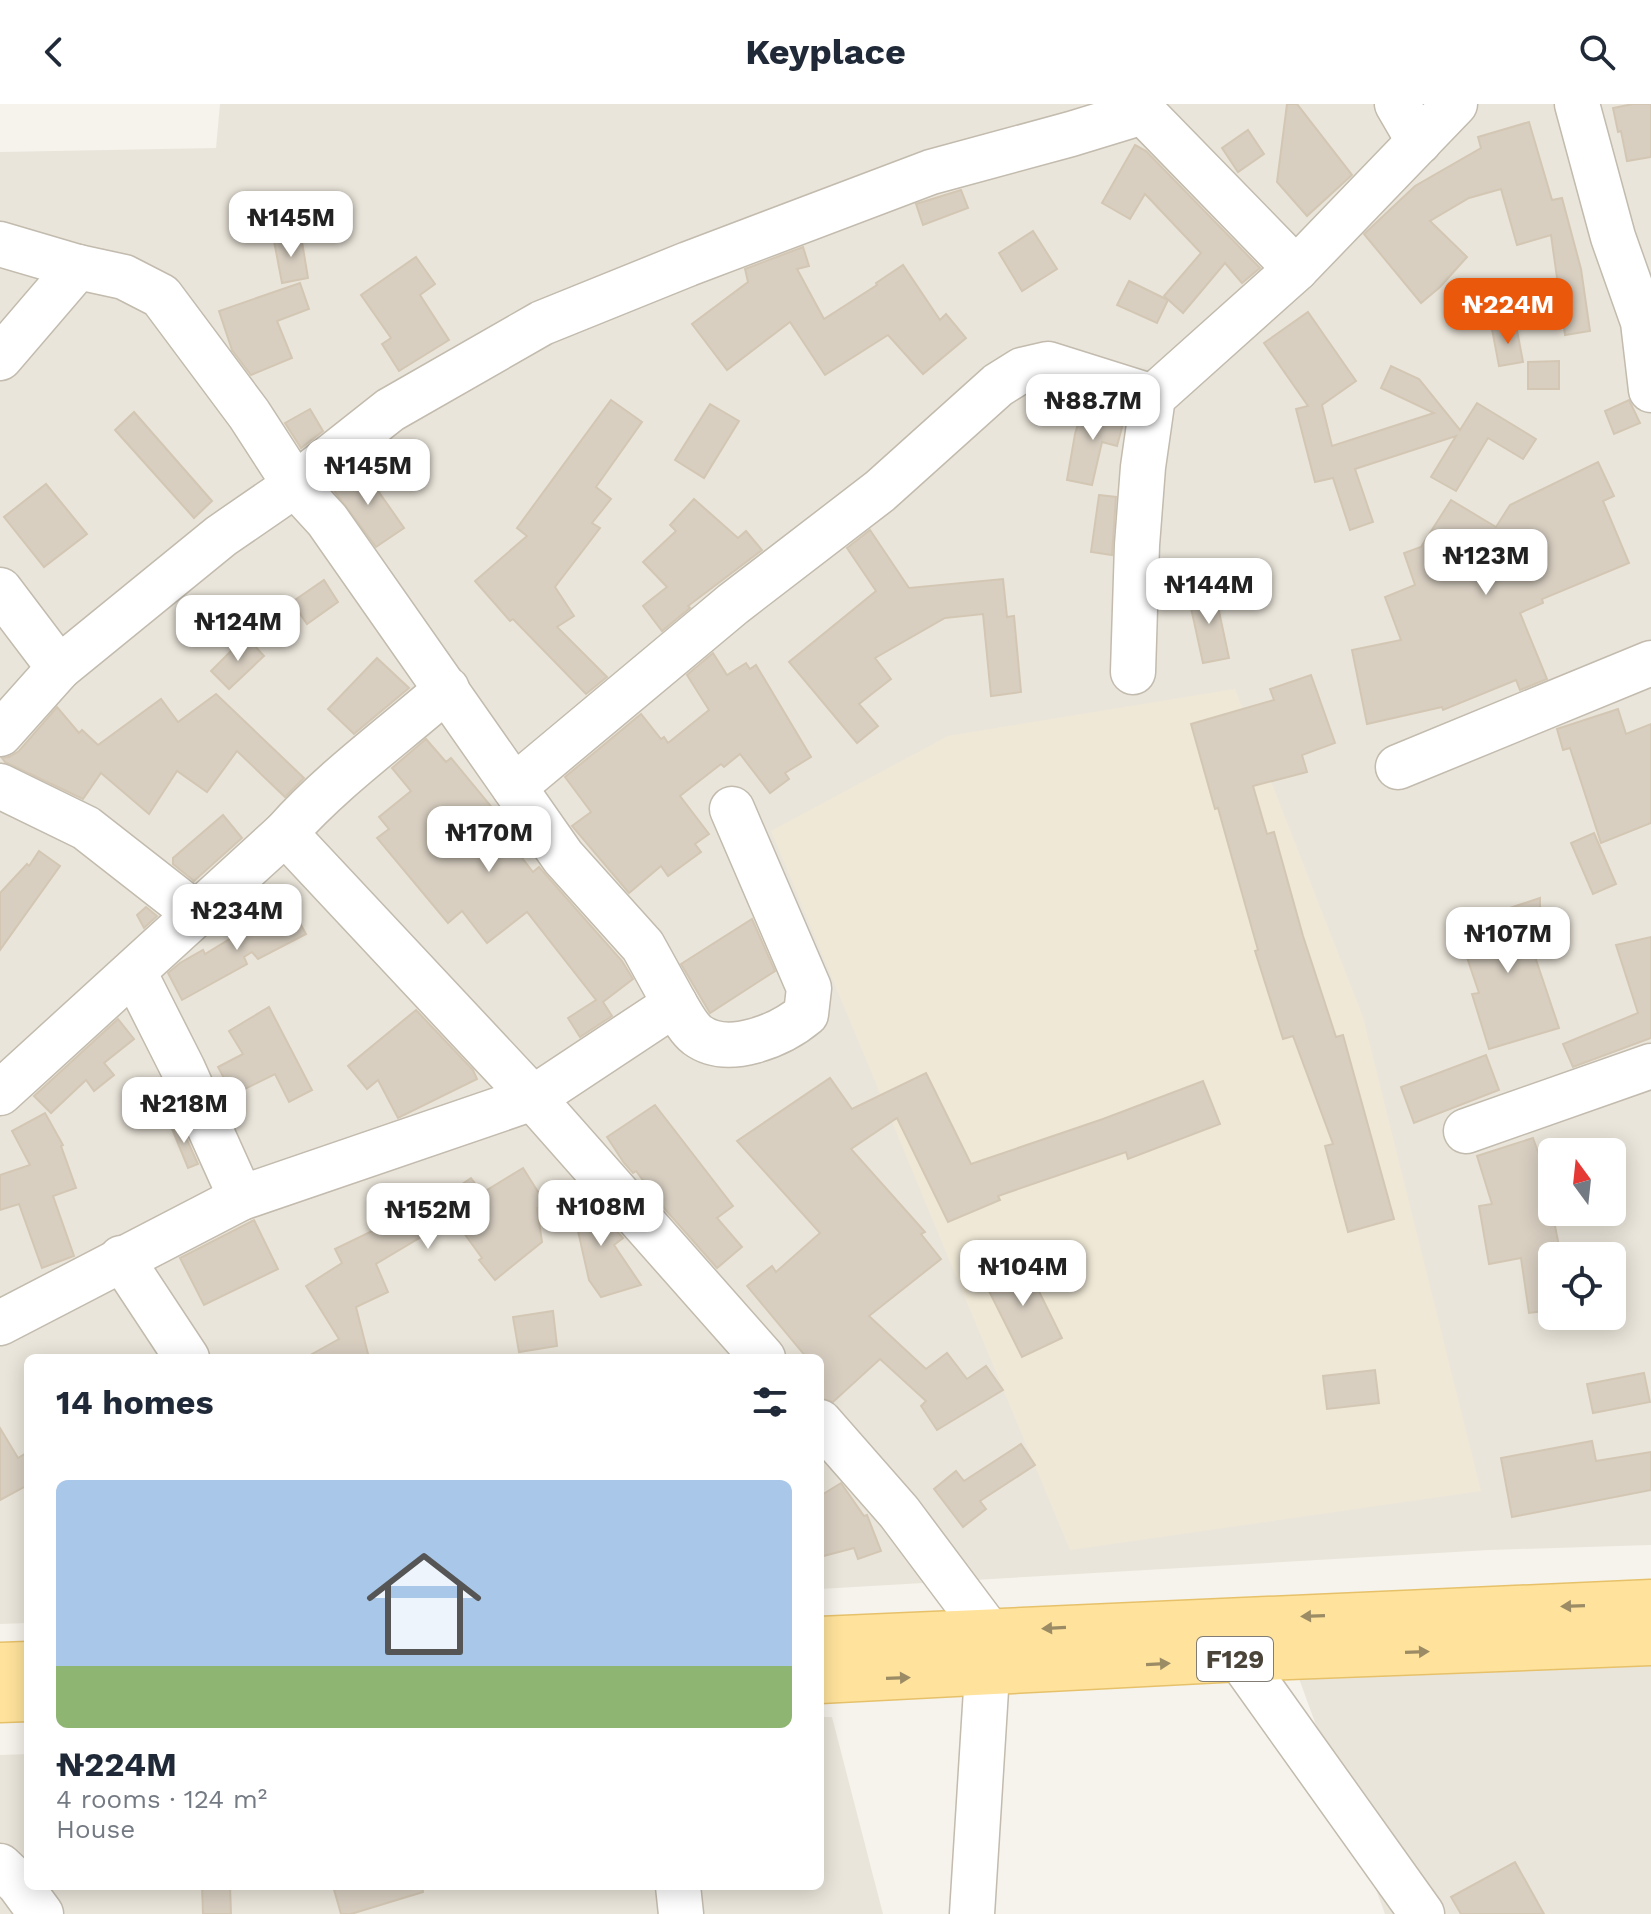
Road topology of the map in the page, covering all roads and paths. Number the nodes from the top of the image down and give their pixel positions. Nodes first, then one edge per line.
1 (1397, 104) edge
2 (1455, 104) edge
3 (1577, 104) edge
4 (1141, 108) edge
5 (1419, 142) junction
6 (0, 244) edge
7 (78, 267) junction
8 (1296, 269) junction
9 (1647, 319) edge
10 (0, 358) edge
11 (1651, 390) edge
12 (1153, 397) junction
13 (295, 485) junction
14 (0, 590) edge
15 (1651, 663) edge
16 (59, 668) junction
17 (1133, 672) dead end
18 (447, 689) junction
19 (0, 734) edge
20 (1398, 767) dead end
21 (0, 786) edge
22 (514, 787) junction
23 (732, 809) dead end
24 (285, 833) junction
25 (196, 914) junction
26 (134, 972) junction
27 (675, 1004) junction
28 (1651, 1066) edge
29 (0, 1093) edge
30 (533, 1098) junction
31 (1466, 1131) dead end
32 (241, 1198) junction
33 (121, 1258) junction
34 (0, 1323) edge
35 (184, 1354) edge
36 (759, 1354) edge
37 (824, 1427) edge
38 (1651, 1602) edge
39 (988, 1631) junction
40 (824, 1639) edge
41 (1651, 1643) edge
42 (1240, 1659) junction
43 (6, 1673) edge
44 (987, 1674) junction
45 (824, 1681) edge
46 (24, 1694) edge
47 (0, 1866) edge
48 (678, 1890) edge
49 (41, 1914) edge
50 (681, 1914) edge
51 (972, 1914) edge
52 (1422, 1914) edge

1 - 5 street
2 - 5 street
3 - 9 street
4 - 8 street
4 - 13 street
5 - 8 street
6 - 7 street
7 - 10 street
7 - 13 street
8 - 12 street
9 - 11 street
12 - 17 street
12 - 22 street
13 - 16 street
13 - 18 street
14 - 16 street
15 - 20 street
16 - 19 street
18 - 22 street
18 - 24 street
21 - 25 street
22 - 27 street
23 - 27 street
24 - 25 street
24 - 30 street
25 - 26 street
26 - 29 street
26 - 32 street
27 - 30 street
28 - 31 street
30 - 32 street
30 - 36 street
32 - 33 street
33 - 34 street
33 - 35 street
37 - 39 street
38 -> 39 main road, F129
39 - 40 main road, F129
42 -> 41 main road, F129
44 -> 42 main road, F129
42 - 52 street
43 - 46 main road
45 -> 44 main road, F129
44 - 51 street
47 - 49 street
48 - 50 street

